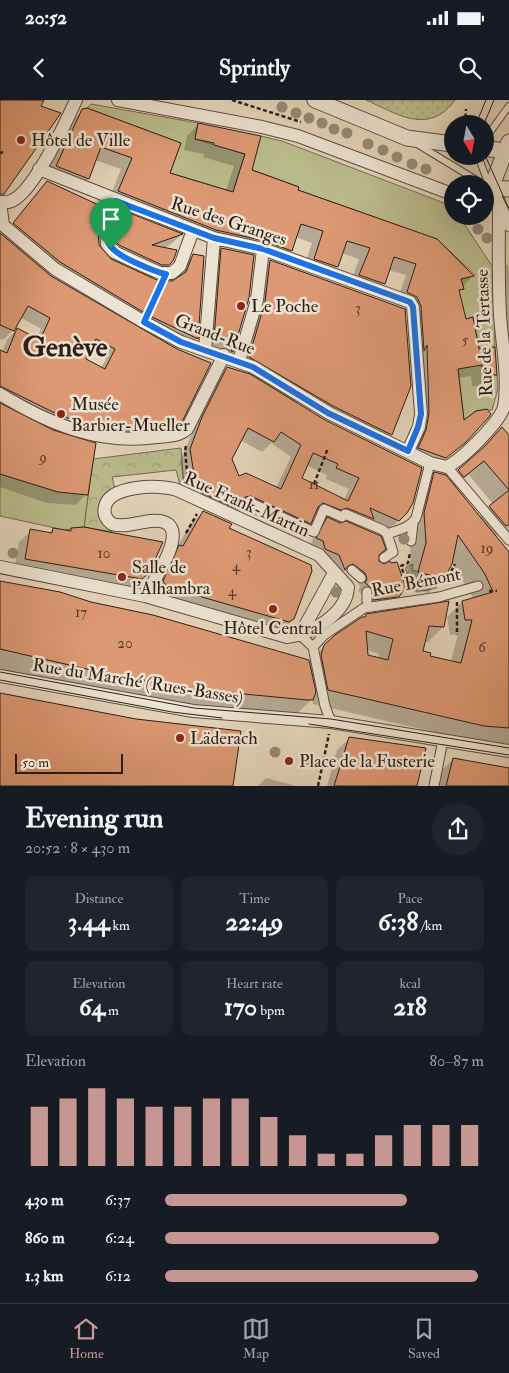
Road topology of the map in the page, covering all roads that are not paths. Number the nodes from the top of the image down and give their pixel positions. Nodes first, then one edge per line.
1 (76, 100) edge
2 (118, 100) edge
3 (315, 100) edge
4 (509, 106) edge
5 (494, 127) edge
6 (407, 138) junction
7 (444, 143) edge
8 (494, 148) edge
9 (508, 148) edge
10 (39, 169) junction
11 (465, 175) edge
12 (493, 175) edge
13 (494, 188) edge
14 (509, 189) edge
15 (444, 191) edge
16 (494, 198) edge
17 (116, 201) junction
18 (0, 202) edge
19 (499, 205) junction
20 (509, 225) edge
21 (193, 230) junction
22 (214, 238) junction
23 (263, 249) junction
24 (205, 350) junction
25 (224, 355) junction
26 (239, 360) junction
27 (0, 394) edge
28 (408, 451) junction
29 (430, 462) junction
30 (447, 467) junction
31 (249, 502) dead end
32 (413, 523) junction
33 (387, 534) junction
34 (509, 540) edge
35 (411, 541) road end
36 (384, 558) dead end
37 (0, 567) edge
38 (352, 570) dead end
39 (334, 573) junction
40 (361, 578) dead end
41 (478, 586) dead end
42 (145, 596) junction
43 (300, 635) junction
44 (314, 647) junction
45 (0, 676) edge
46 (331, 722) junction
47 (443, 740) junction
48 (509, 751) edge
49 (434, 786) edge

1 - 10 street
2 - 15 street
3 - 6 street
4 - 5 lane
6 - 7 street
6 - 11 lane
8 - 9 street
9 - 12 street
10 - 17 street, Rue des Granges
10 - 18 street
13 - 14 street
16 - 19 street
17 - 21 street, Rue des Granges
17 - 21 street
18 - 24 street, Grand-Rue
19 - 20 street
19 - 30 street, Rue de la Tertasse
21 - 22 street, Rue des Granges
22 - 23 street, Rue des Granges
22 - 24 street
23 - 26 street
23 - 28 street, Rue des Granges
24 - 25 street, Grand-Rue
25 - 26 street, Grand-Rue
25 - 27 street
26 - 28 street, Grand-Rue
28 - 29 street, Grand-Rue
29 - 30 street, Grand-Rue
29 - 32 street
30 - 34 street
31 - 33 street
32 - 33 street
32 - 35 street
33 - 36 street
37 - 42 street
38 - 40 street
39 - 42 street, Rue Frank-Martin
39 - 43 street
39 - 43 street, Rue Frank-Martin
41 - 44 street, Rue Bémont
42 - 43 street
43 - 44 street
44 - 46 street
45 - 46 street, Rue du Marché (Rues-Basses)
46 - 47 street, Rue du Marché (Rues-Basses)
47 - 48 street, Rue du Marché (Rues-Basses)
47 - 49 street

